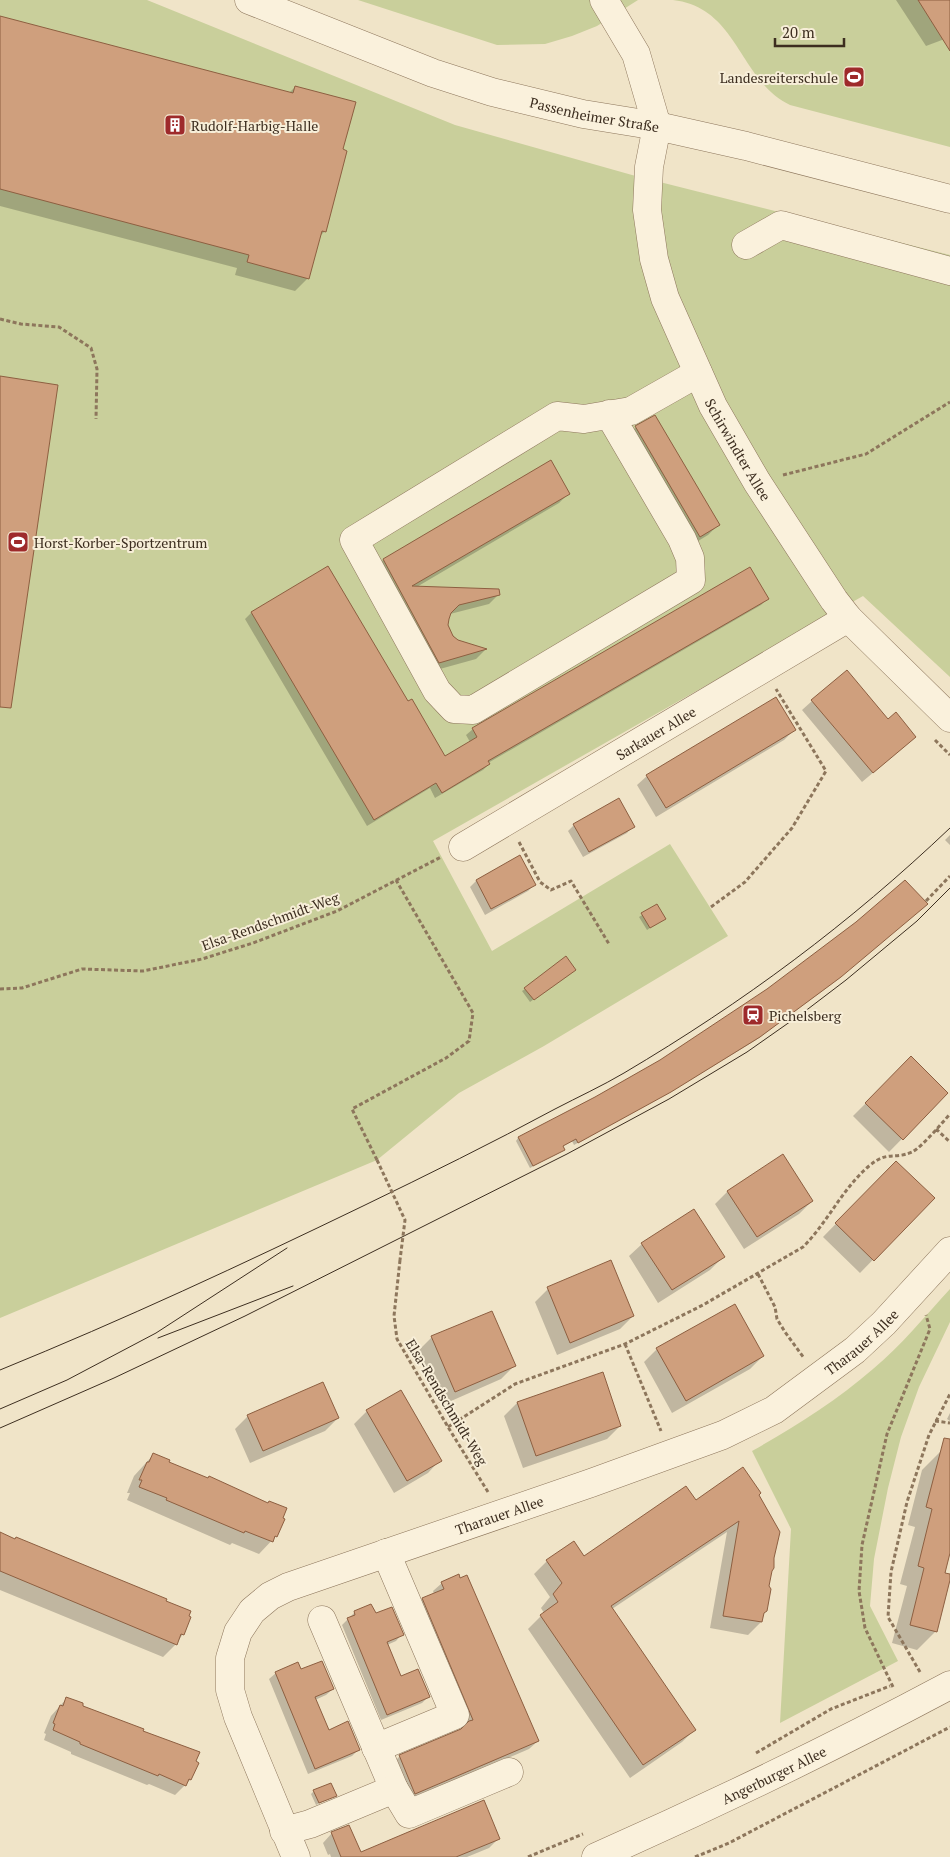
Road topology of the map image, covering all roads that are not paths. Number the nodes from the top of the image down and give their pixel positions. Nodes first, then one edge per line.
1 (249, 0) edge
2 (604, 0) edge
3 (657, 126) junction
4 (950, 199) edge
5 (746, 245) dead end
6 (950, 271) edge
7 (698, 373) junction
8 (609, 414) junction
9 (848, 618) junction
10 (950, 718) edge
11 (456, 850) road end
12 (950, 1251) edge
13 (386, 1553) junction
14 (322, 1620) dead end
15 (933, 1680) edge
16 (376, 1748) junction
17 (509, 1772) dead end
18 (394, 1789) junction
19 (284, 1831) junction
20 (592, 1844) edge
21 (296, 1857) edge

1 - 3 street, Passenheimer Straße
2 - 3 street
3 - 4 street, Passenheimer Straße
3 - 7 street, Schirwindter Allee
5 - 6 street
7 - 8 street
7 - 9 street, Schirwindter Allee
8 - 8 street
9 - 10 street, Schirwindter Allee
9 - 11 street, Sarkauer Allee
12 - 13 street, Tharauer Allee
13 - 16 street
13 - 19 street, Tharauer Allee
14 - 16 street
15 - 20 street, Angerburger Allee
16 - 18 street
17 - 18 street
18 - 19 street
19 - 21 street, Tharauer Allee

